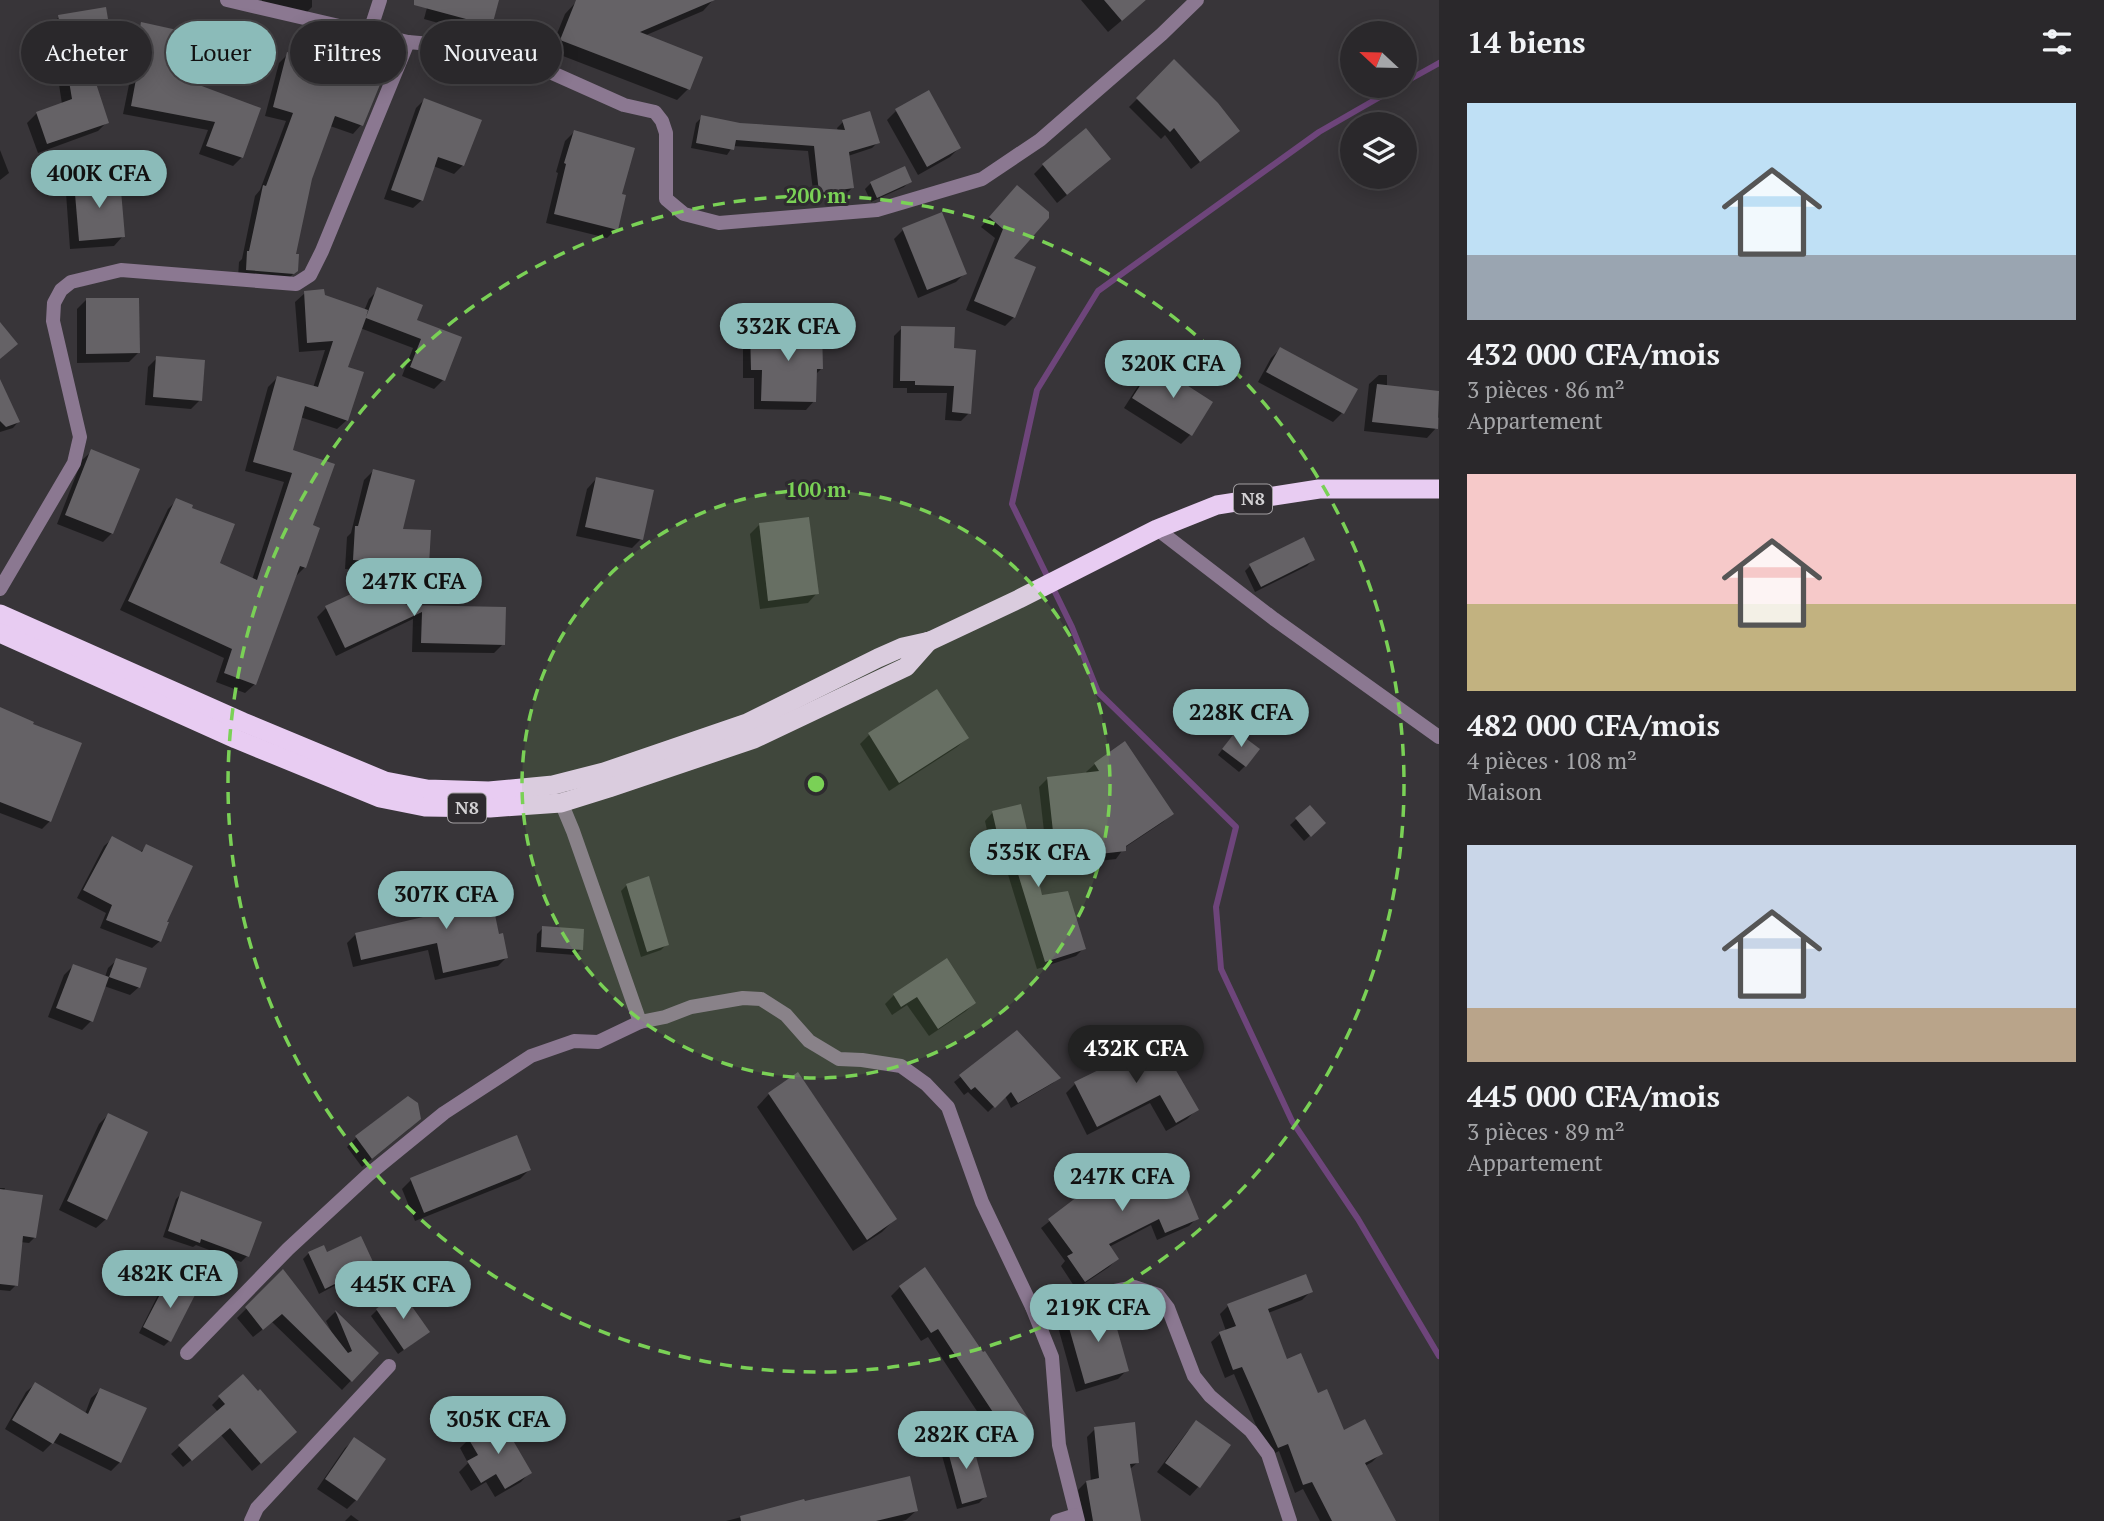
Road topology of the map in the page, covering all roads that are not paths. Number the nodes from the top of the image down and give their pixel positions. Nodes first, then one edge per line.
1 (227, 0) edge
2 (380, 0) edge
3 (1197, 0) edge
4 (324, 21) edge
5 (373, 21) edge
6 (408, 41) joint
7 (1439, 489) edge
8 (1157, 529) junction
9 (0, 589) edge
10 (0, 614) edge
11 (0, 634) edge
12 (137, 685) junction
13 (1439, 737) edge
14 (557, 794) junction
15 (640, 1022) junction
16 (1032, 1307) junction
17 (187, 1353) dead end
18 (389, 1366) dead end
19 (1077, 1518) edge
20 (251, 1521) edge
21 (1057, 1521) edge
22 (1290, 1521) edge

1 - 4 street
2 - 5 street
3 - 6 street
6 - 9 street
7 - 8 highway, N8
8 - 13 street
8 - 14 highway, N8
10 - 12 highway, N8
11 - 12 highway, N8
12 - 14 highway, N8
14 - 15 street
15 - 16 street
15 - 17 street
16 - 19 street
16 - 22 street
18 - 20 street
19 - 21 street

